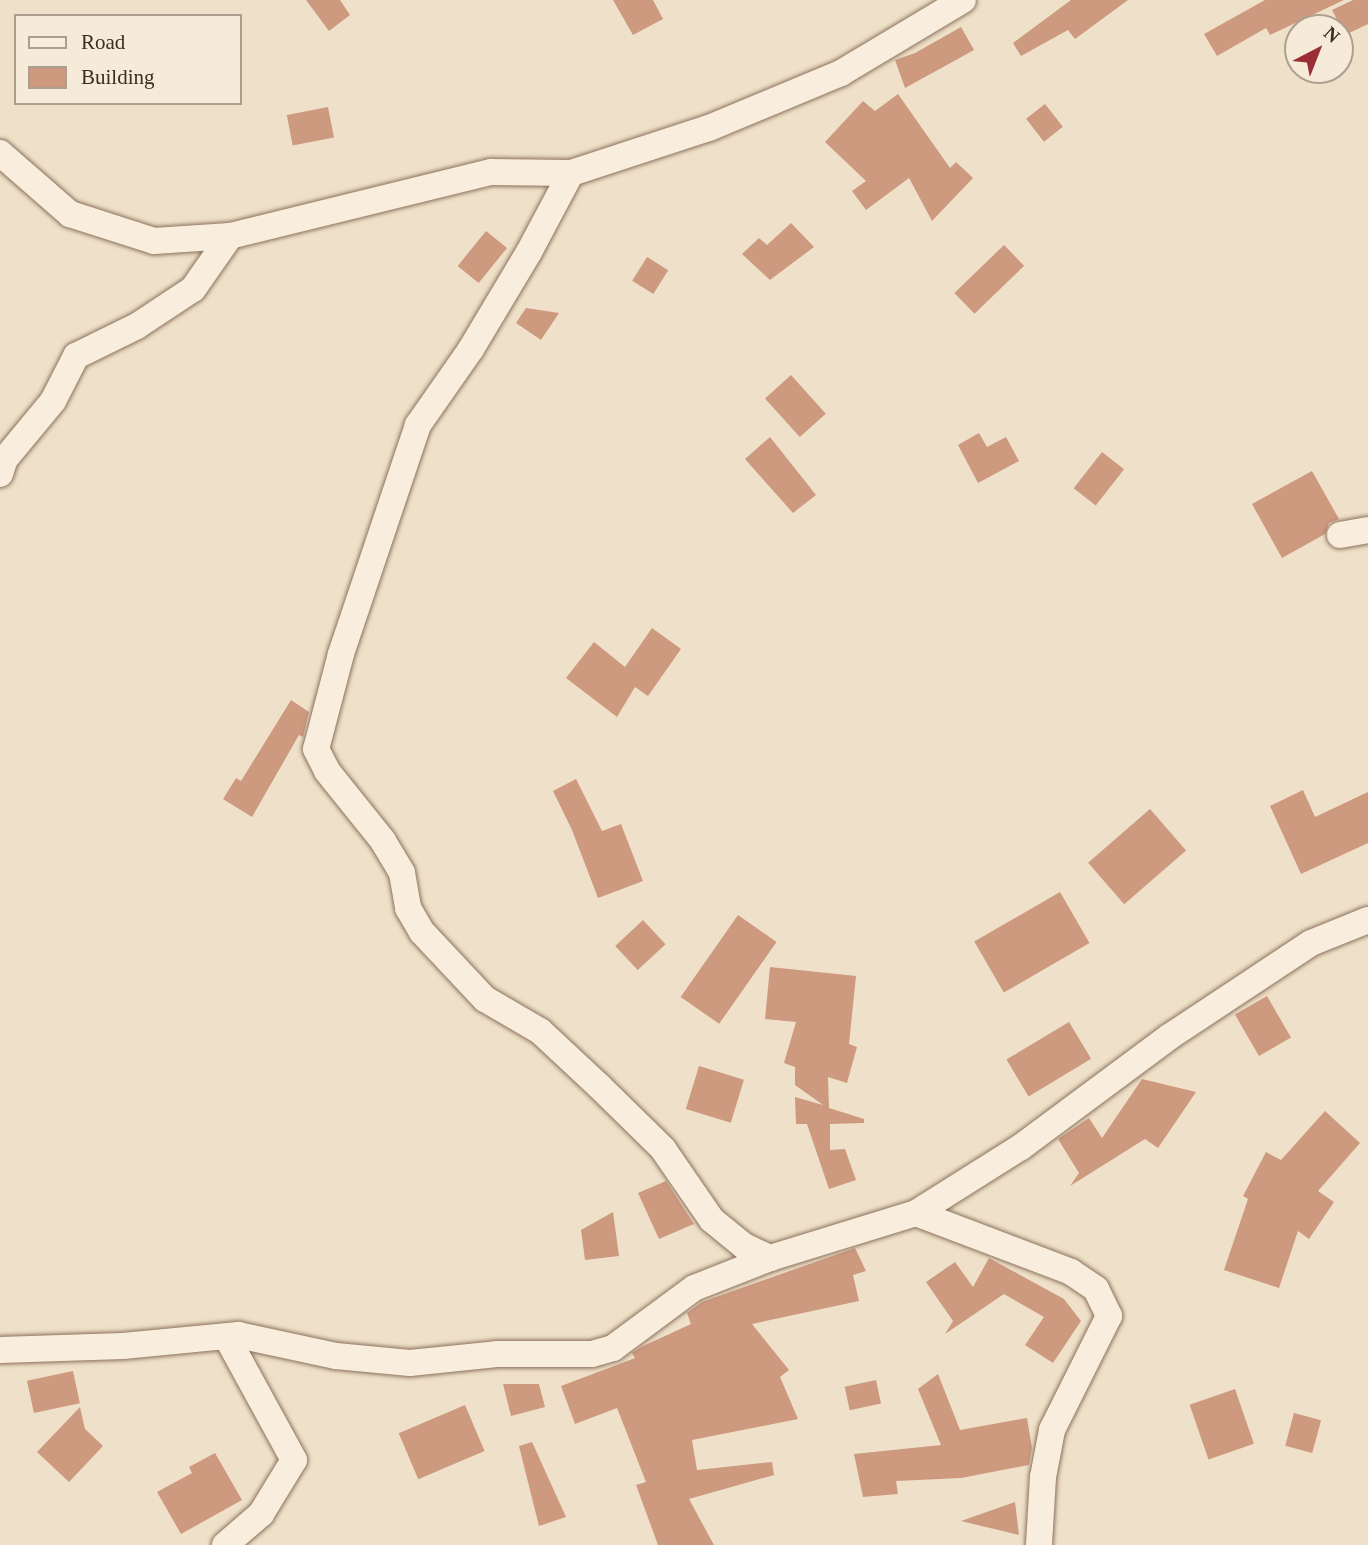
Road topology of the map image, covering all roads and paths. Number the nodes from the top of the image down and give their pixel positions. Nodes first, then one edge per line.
1 (963, 0) edge
2 (0, 153) edge
3 (571, 173) junction
4 (230, 236) junction
5 (0, 474) edge
6 (1368, 530) edge
7 (1340, 535) dead end
8 (1368, 920) edge
9 (916, 1213) junction
10 (770, 1258) junction
11 (226, 1336) junction
12 (0, 1350) edge
13 (225, 1545) edge
14 (1039, 1545) edge

1 - 3 street
2 - 4 street
3 - 4 street
3 - 10 street
4 - 5 street
6 - 7 street
8 - 9 street
9 - 10 street
9 - 14 street
10 - 11 street
11 - 12 street
11 - 13 street

